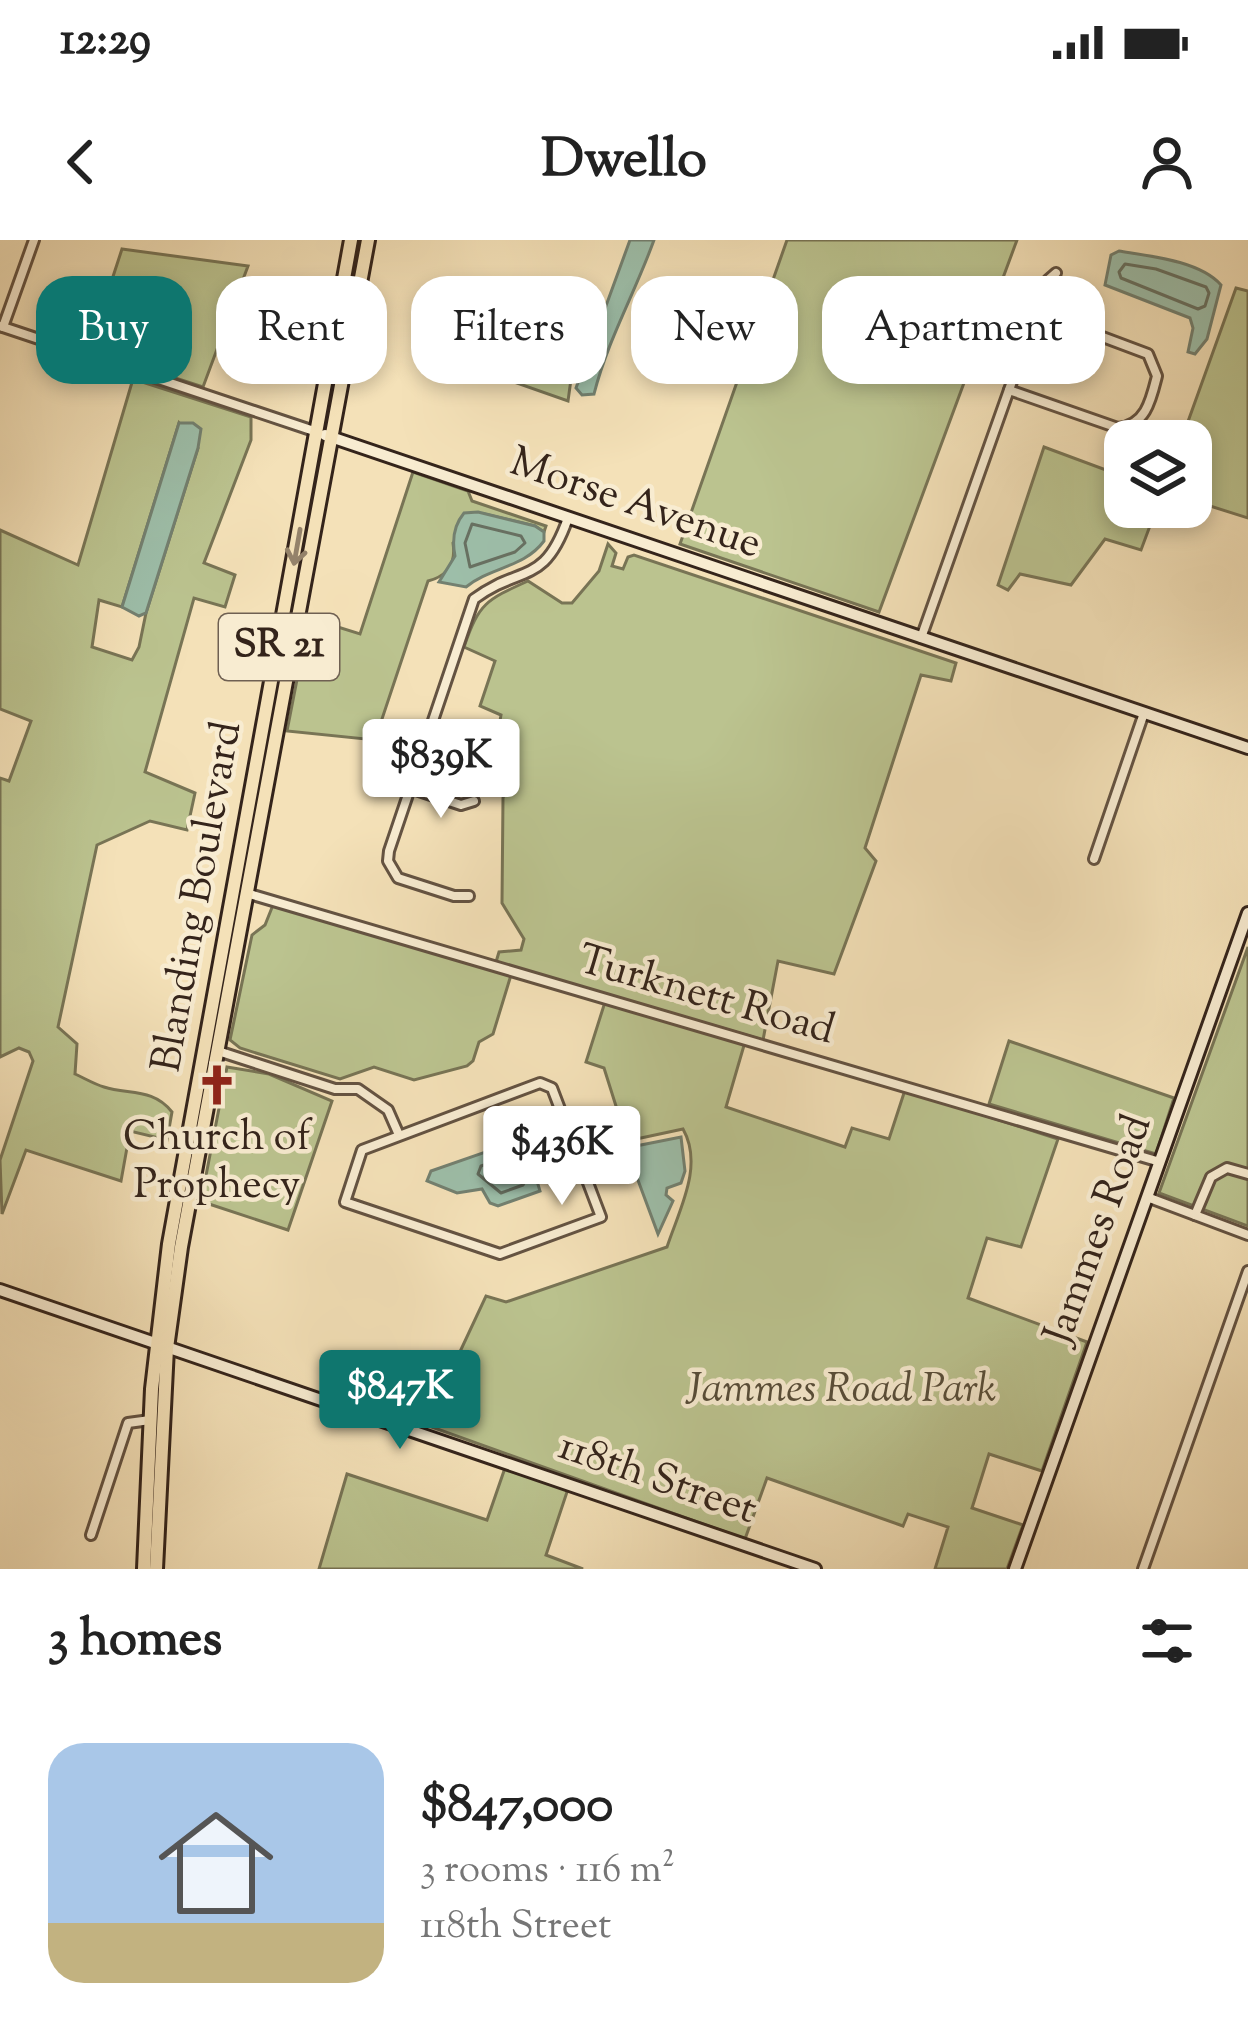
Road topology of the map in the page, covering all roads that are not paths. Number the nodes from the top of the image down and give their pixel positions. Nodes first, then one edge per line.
1 (34, 240) edge
2 (351, 240) edge
3 (368, 240) edge
4 (1056, 273) dead end
5 (345, 276) edge
6 (362, 276) edge
7 (1053, 276) edge
8 (1, 327) edge
9 (1105, 338) edge
10 (327, 384) edge
11 (344, 384) edge
12 (1011, 384) edge
13 (1009, 390) junction
14 (318, 432) junction
15 (333, 438) junction
16 (568, 518) junction
17 (290, 586) junction
18 (306, 589) junction
19 (922, 638) junction
20 (1144, 712) junction
21 (262, 738) junction
22 (278, 740) junction
23 (1248, 748) edge
24 (410, 788) junction
25 (474, 801) dead end
26 (1094, 860) dead end
27 (241, 890) junction
28 (469, 896) dead end
29 (1248, 913) edge
30 (212, 1047) junction
31 (399, 1135) junction
32 (1160, 1162) junction
33 (1248, 1174) edge
34 (184, 1194) junction
35 (1147, 1197) junction
36 (1195, 1215) junction
37 (1248, 1235) edge
38 (1248, 1271) edge
39 (0, 1290) edge
40 (162, 1346) junction
41 (150, 1420) junction
42 (154, 1460) junction
43 (91, 1534) dead end
44 (143, 1569) edge
45 (156, 1569) edge
46 (815, 1569) edge
47 (1016, 1569) edge
48 (1143, 1569) edge

1 - 8 street
2 - 5 main road, Blanding Boulevard / SR 21
3 - 6 main road, Blanding Boulevard / SR 21
4 - 7 street
8 - 14 street, Morse Avenue
9 - 13 street
10 - 14 main road, Blanding Boulevard / SR 21
11 - 15 main road, Blanding Boulevard / SR 21
12 - 13 street
13 - 19 street
14 - 15 street, Morse Avenue
14 -> 17 main road, Blanding Boulevard / SR 21
15 - 16 street, Morse Avenue
15 - 18 main road, Blanding Boulevard / SR 21
16 - 19 street, Morse Avenue
16 - 24 street
17 - 18 main road
17 - 21 main road, Blanding Boulevard / SR 21
18 - 22 main road, Blanding Boulevard / SR 21
19 - 20 street, Morse Avenue
20 - 23 street, Morse Avenue
20 - 26 street
21 - 22 main road
21 - 27 main road, Blanding Boulevard / SR 21
22 - 27 main road, Blanding Boulevard / SR 21
24 - 25 street
24 - 28 street
27 - 30 main road, Blanding Boulevard / SR 21
27 - 30 main road, Blanding Boulevard / SR 21
27 - 32 street, Turknett Road
29 - 32 street, Jammes Road
30 - 31 street
30 - 34 main road, Blanding Boulevard / SR 21
30 - 34 main road, Blanding Boulevard / SR 21
31 - 31 street
32 - 35 street, Jammes Road
33 - 36 street
34 - 40 main road, Blanding Boulevard / SR 21
35 - 36 street
35 - 47 street, Jammes Road
36 - 37 street
38 - 48 street
39 - 40 street, 118th Street
40 - 41 main road, Blanding Boulevard / SR 21
40 - 42 main road, Blanding Boulevard / SR 21
40 - 46 street, 118th Street
41 - 42 main road, Blanding Boulevard / SR 21
41 - 43 street
42 - 44 main road, Blanding Boulevard / SR 21
42 - 45 main road, Blanding Boulevard / SR 21

